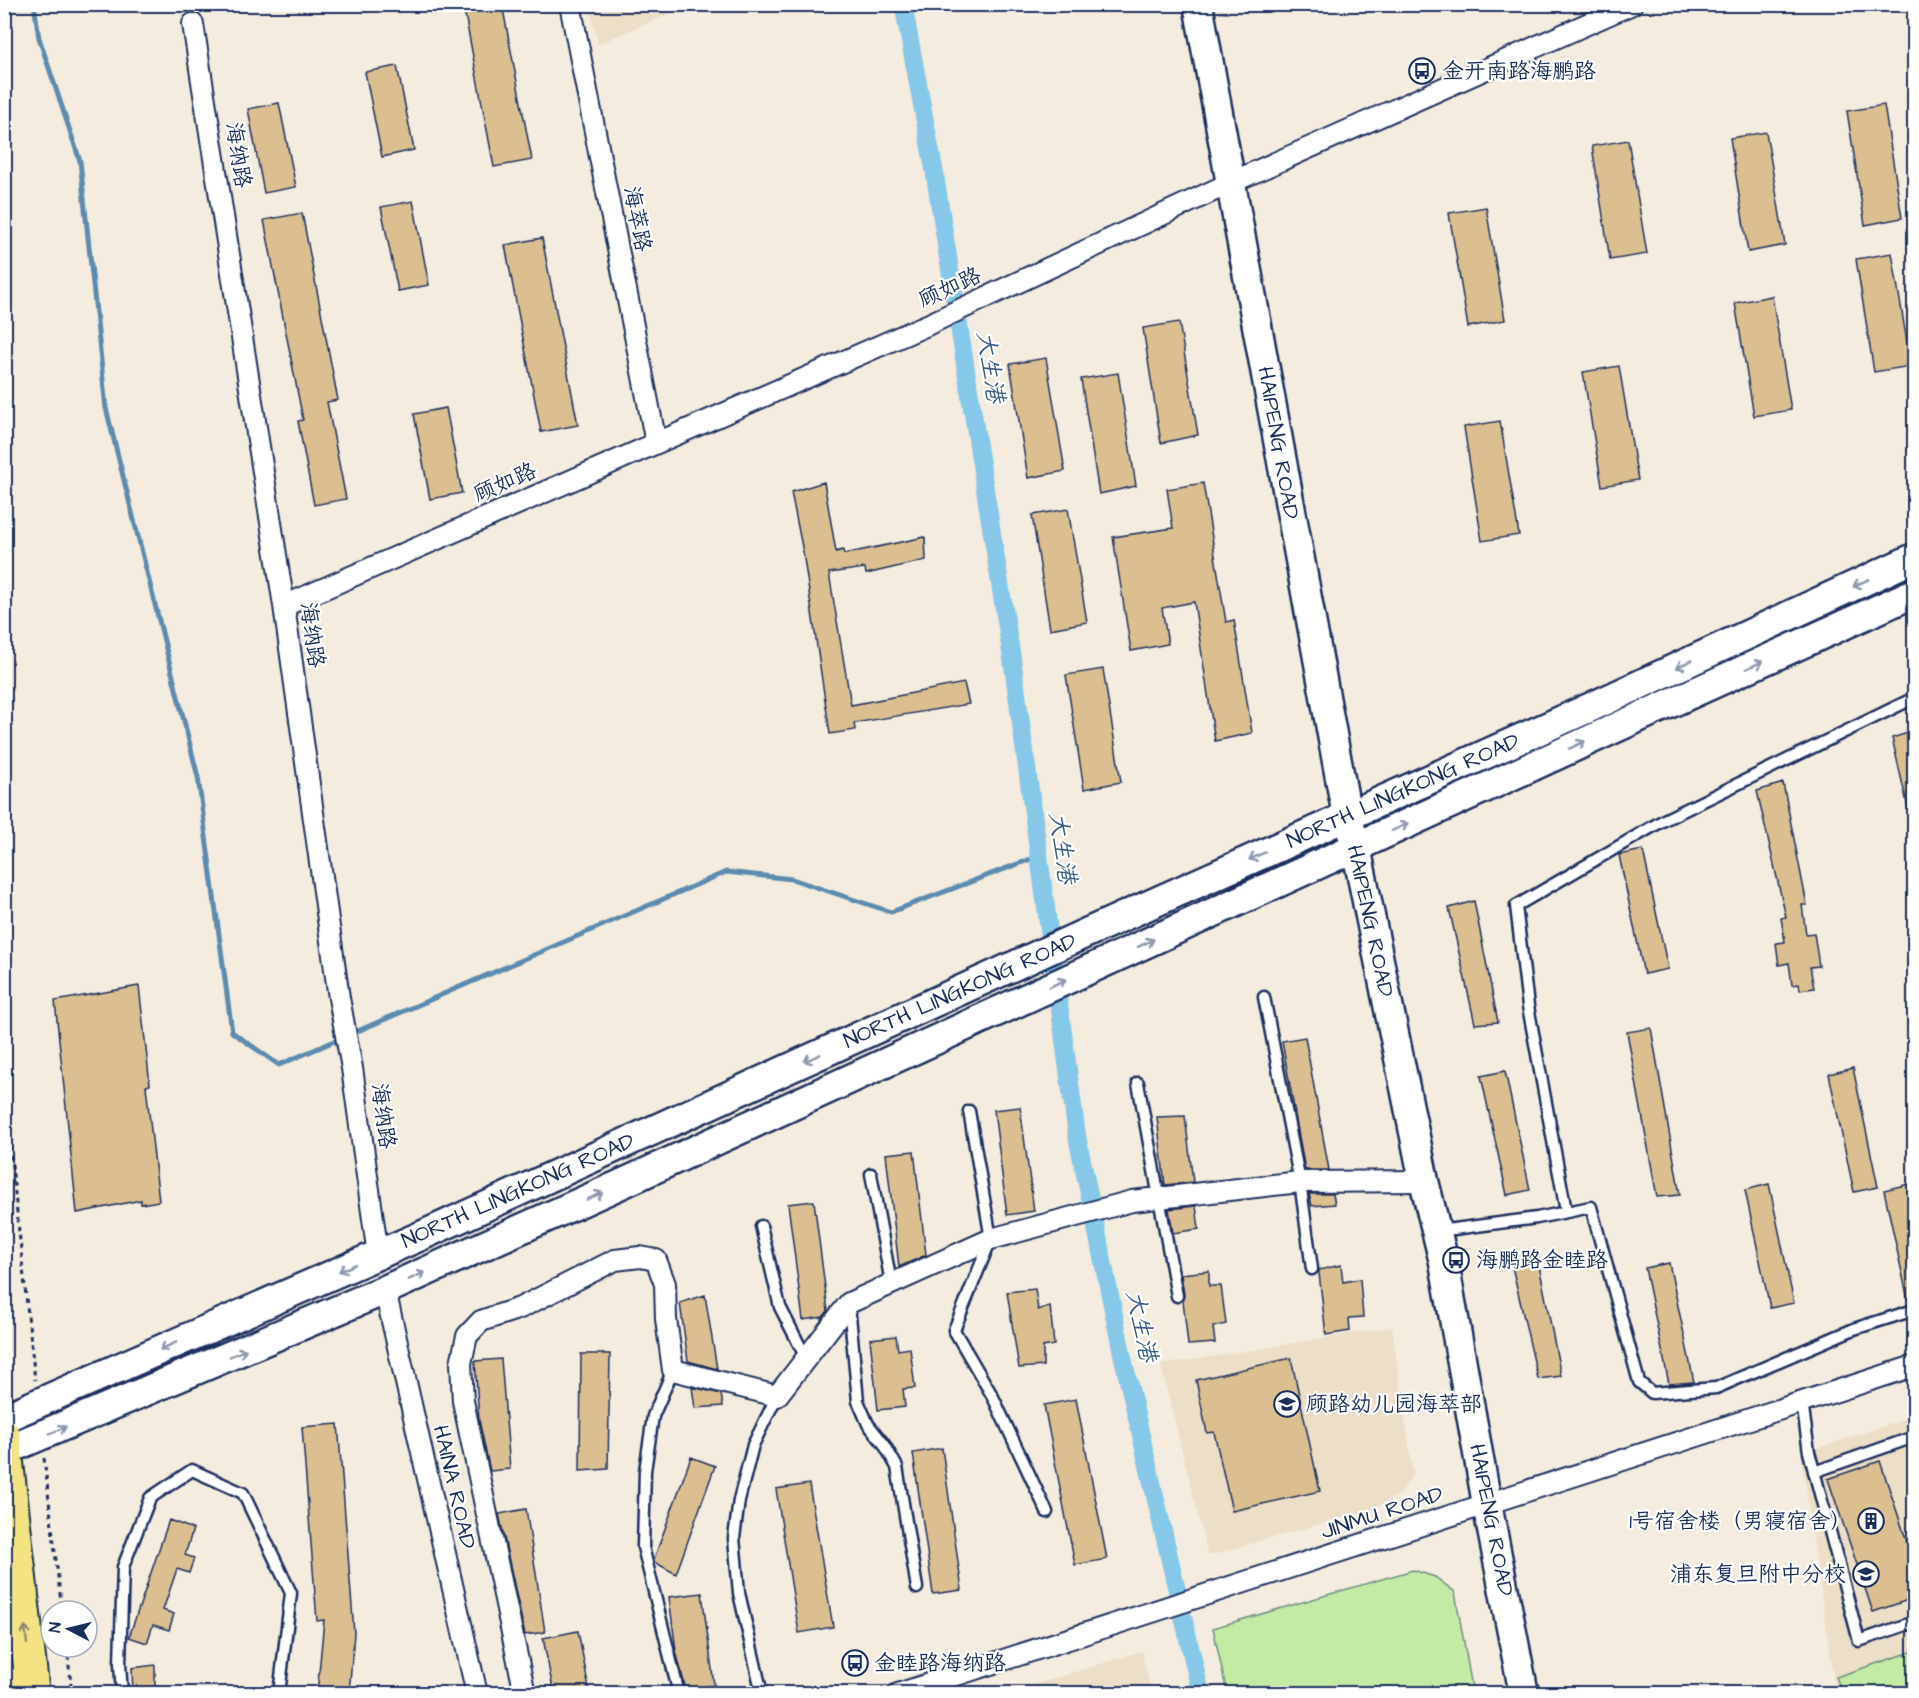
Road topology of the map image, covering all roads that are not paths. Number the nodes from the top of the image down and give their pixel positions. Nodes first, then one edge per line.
1 (570, 4) edge
2 (1198, 4) edge
3 (1632, 4) edge
4 (193, 24) dead end
5 (1230, 183) junction
6 (656, 443) junction
7 (1914, 558) edge
8 (1914, 593) edge
9 (284, 606) junction
10 (1914, 698) edge
11 (1347, 816) junction
12 (1356, 847) junction
13 (1264, 997) dead end
14 (1138, 1083) dead end
15 (969, 1111) dead end
16 (871, 1174) dead end
17 (1424, 1181) junction
18 (1300, 1182) junction
19 (1161, 1198) junction
20 (1566, 1211) junction
21 (761, 1226) dead end
22 (1435, 1231) junction
23 (991, 1239) junction
24 (378, 1254) junction
25 (1312, 1269) dead end
26 (891, 1283) junction
27 (385, 1290) junction
28 (1178, 1296) dead end
29 (849, 1303) junction
30 (1914, 1310) edge
31 (806, 1358) junction
32 (1914, 1366) edge
33 (673, 1370) junction
34 (777, 1396) junction
35 (1802, 1402) junction
36 (4, 1419) edge
37 (1914, 1437) edge
38 (5, 1446) edge
39 (1815, 1472) junction
40 (1487, 1504) junction
41 (1047, 1512) dead end
42 (917, 1588) dead end
43 (1914, 1622) edge
44 (4, 1682) edge
45 (6, 1694) edge
46 (33, 1694) edge
47 (122, 1694) edge
48 (279, 1694) edge
49 (477, 1694) edge
50 (525, 1694) edge
51 (679, 1694) edge
52 (762, 1694) edge
53 (898, 1694) edge
54 (1524, 1694) edge

1 - 6 street, 海萃路
2 - 5 main road, HAIPENG ROAD
3 - 5 street, 顾如路
4 - 9 street, 海纳路
5 - 6 street, 顾如路
5 - 11 main road, HAIPENG ROAD
6 - 9 street, 顾如路
7 -> 11 main road, NORTH LINGKONG ROAD
12 -> 8 main road, NORTH LINGKONG ROAD
9 - 24 street, 海纳路
10 - 20 lane
11 - 12 main road, HAIPENG ROAD
11 -> 24 main road, NORTH LINGKONG ROAD
12 - 17 main road, HAIPENG ROAD
27 -> 12 main road, NORTH LINGKONG ROAD
13 - 18 lane
14 - 19 lane
15 - 23 lane
16 - 26 lane
17 - 18 street
17 - 22 main road, HAIPENG ROAD
18 - 19 street
18 - 25 lane
19 - 23 street
19 - 28 lane
20 - 22 lane
20 - 30 lane
21 - 31 lane
22 - 40 main road, HAIPENG ROAD
23 - 26 street
23 - 41 lane
24 -> 36 main road, NORTH LINGKONG ROAD
26 - 29 street
38 -> 27 main road, NORTH LINGKONG ROAD
27 - 49 street, HAINA ROAD
29 - 31 street
29 - 42 lane
31 - 34 street
32 - 35 street, JINMU ROAD
33 - 34 street
33 - 50 street
33 - 51 lane
34 - 52 lane
35 - 39 lane
35 - 40 street, JINMU ROAD
37 - 39 lane
46 -> 38 main road
39 - 43 lane
40 - 53 street, JINMU ROAD
40 - 54 main road, HAIPENG ROAD
44 - 45 main road
47 - 48 lane

